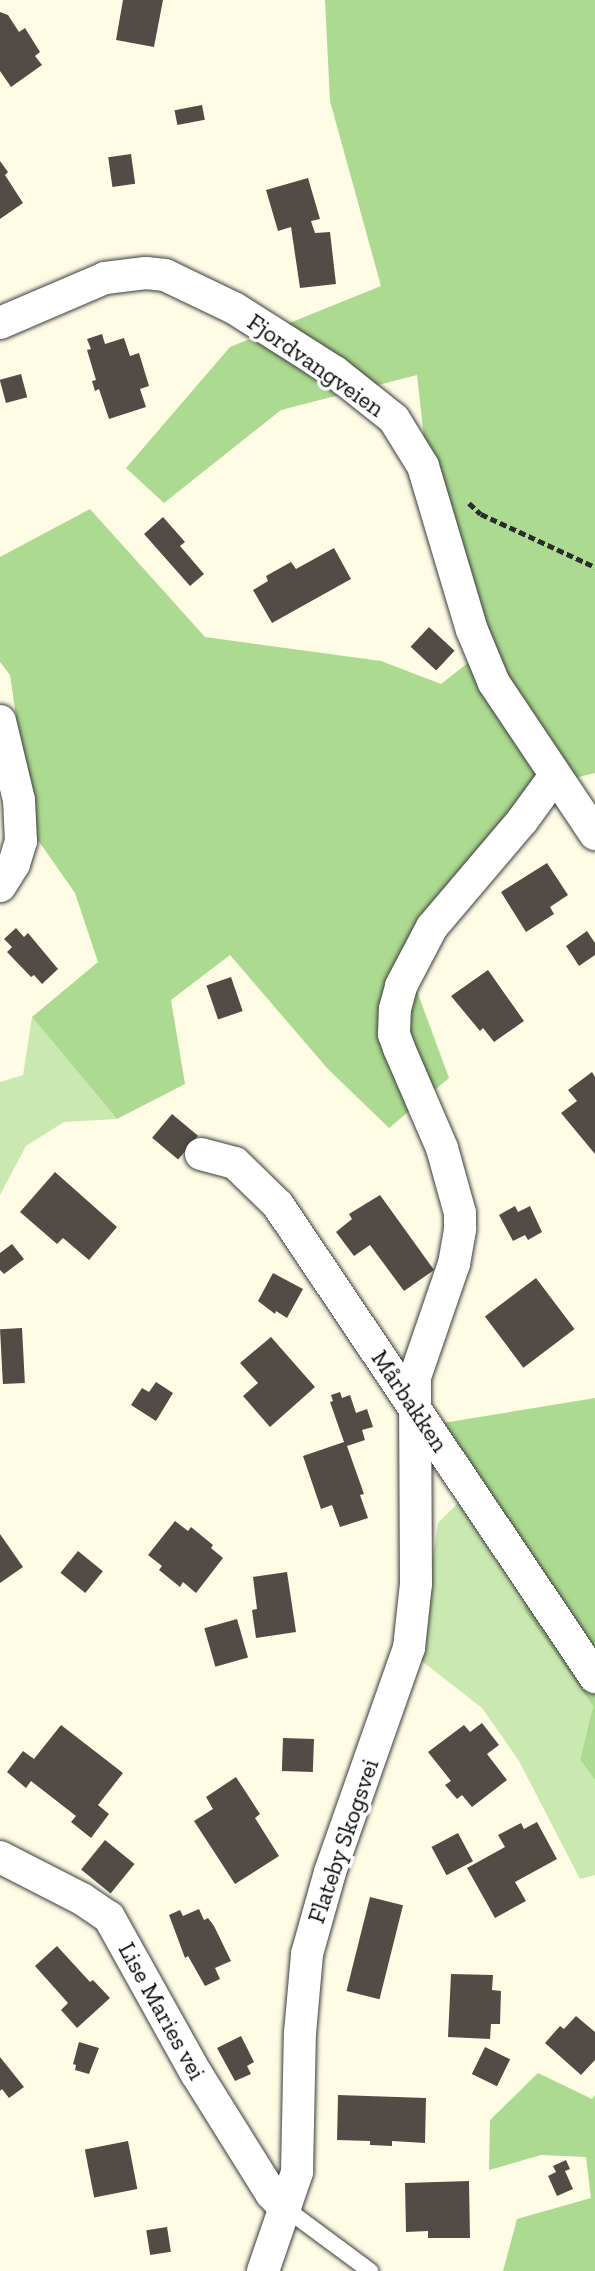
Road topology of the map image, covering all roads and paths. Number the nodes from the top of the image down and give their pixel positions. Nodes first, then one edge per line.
1 (0, 323) edge
2 (462, 496) dead end
3 (595, 568) edge
4 (0, 721) edge
5 (554, 777) junction
6 (595, 834) edge
7 (0, 886) edge
8 (201, 1154) dead end
9 (417, 1411) junction
10 (595, 1677) edge
11 (0, 1857) edge
12 (285, 2208) junction
13 (263, 2271) edge
14 (370, 2271) edge

1 - 5 street, Fjordvangveien
2 - 3 path
4 - 7 street
5 - 6 street, Fjordvangveien
5 - 9 street, Flateby Skogsvei
8 - 9 street, Mårbakken
9 - 10 street, Mårbakken
9 - 12 street, Flateby Skogsvei
11 - 12 street, Lise Maries vei
12 - 13 street, Flateby Skogsvei
12 - 14 lane

